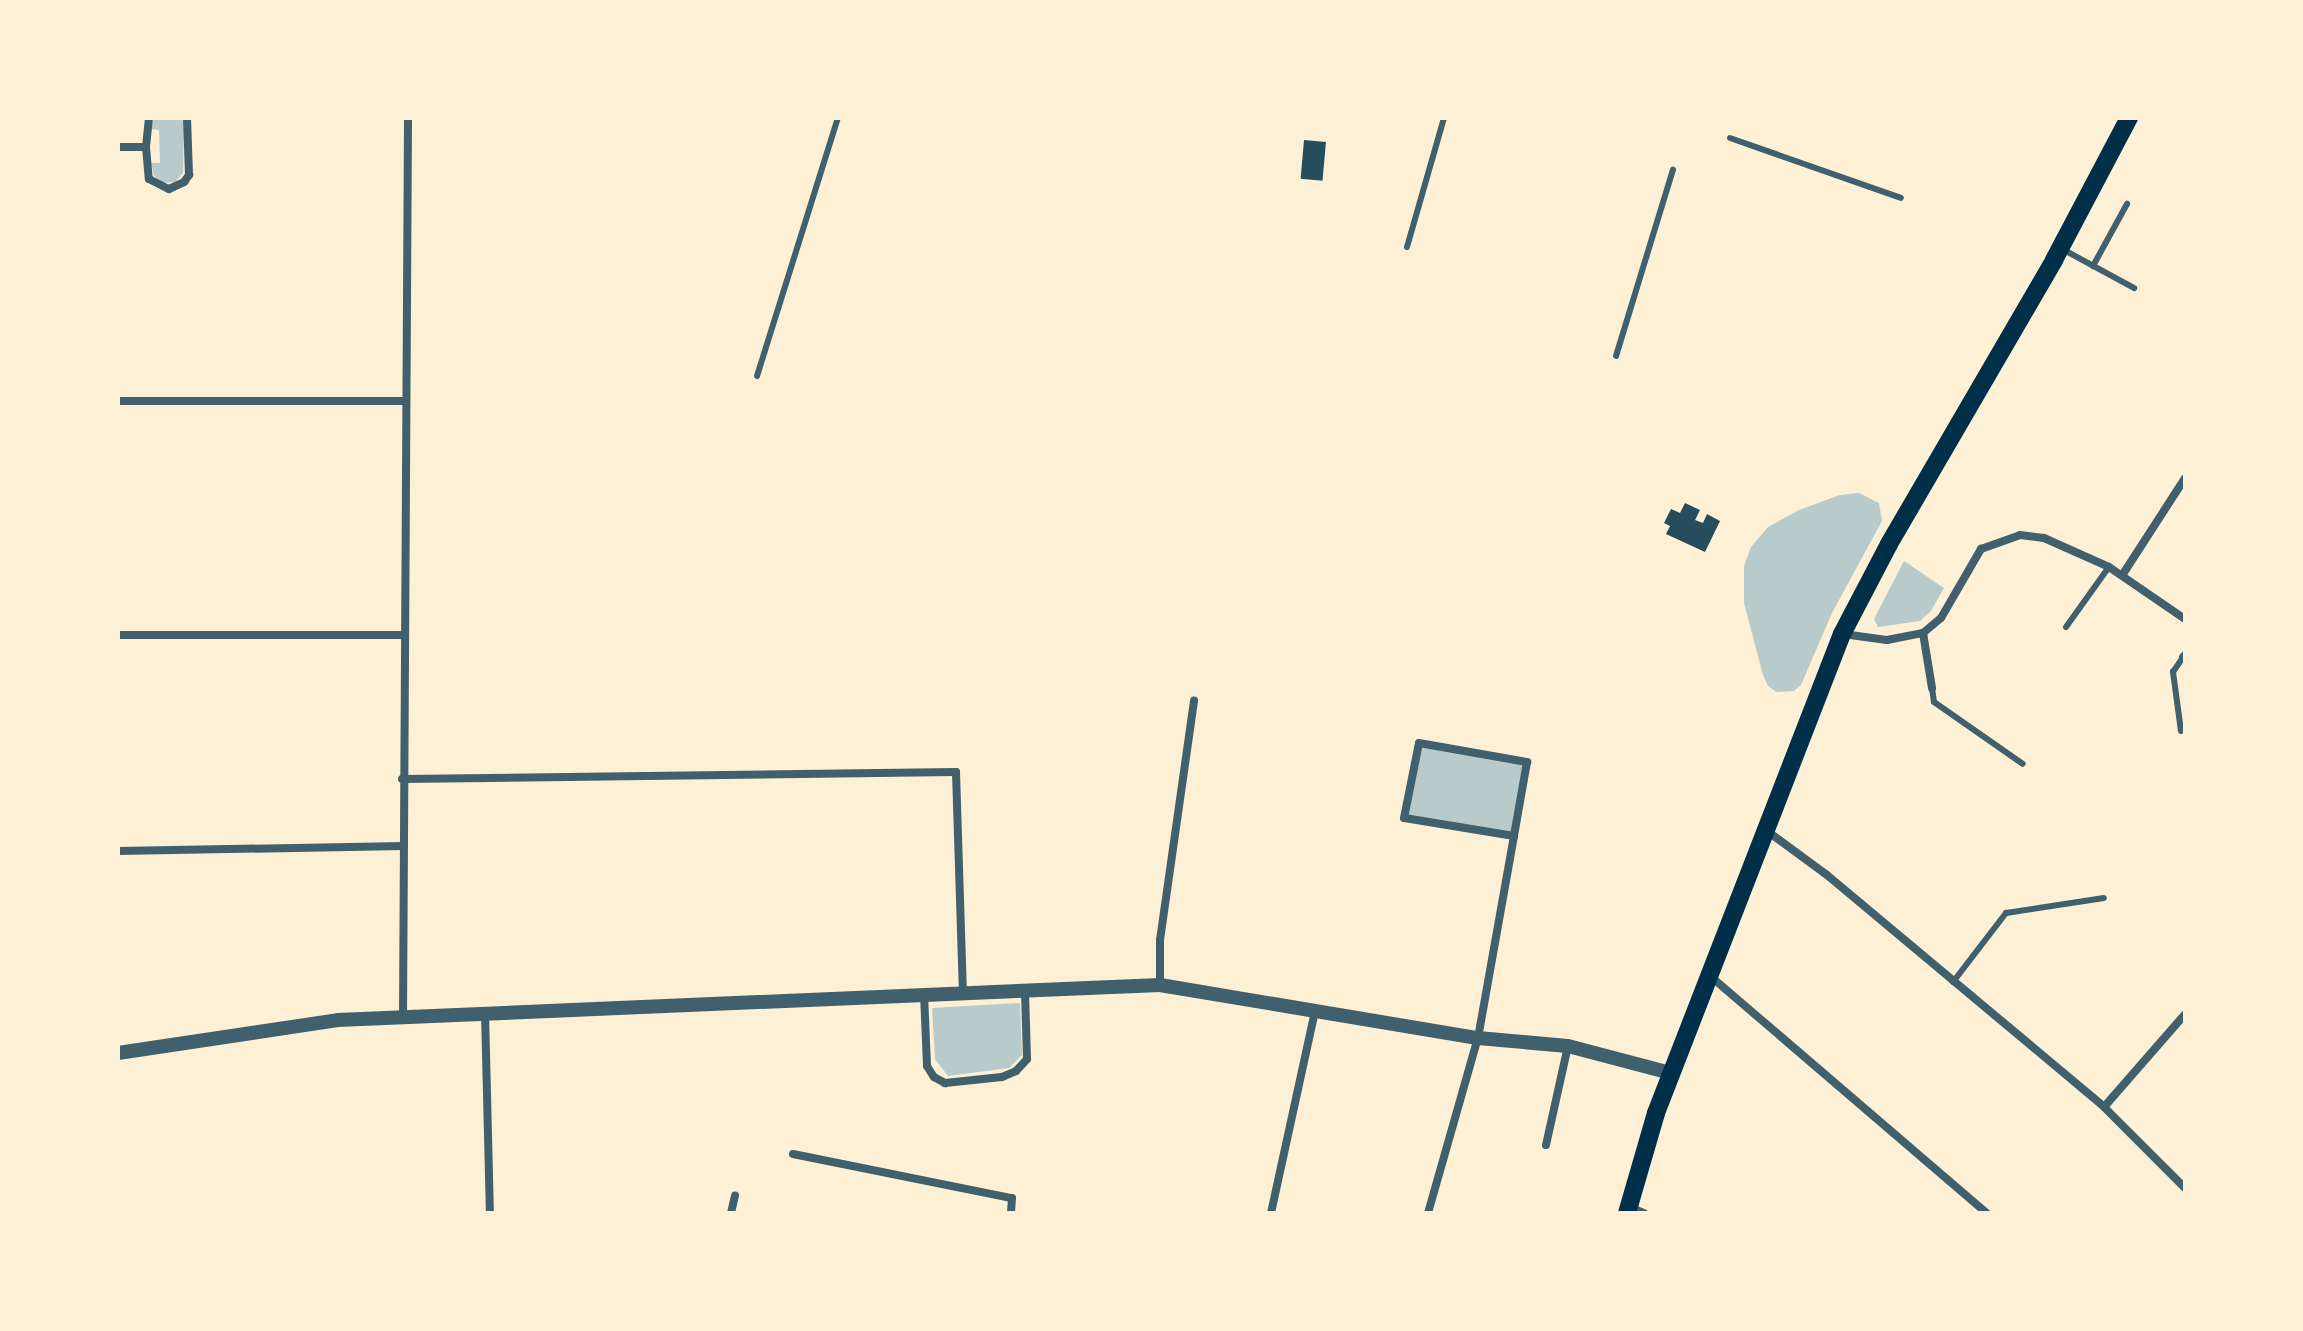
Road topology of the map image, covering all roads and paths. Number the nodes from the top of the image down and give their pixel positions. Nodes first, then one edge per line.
1 (149, 118) edge
2 (187, 118) edge
3 (408, 118) edge
4 (838, 118) edge
5 (1444, 118) edge
6 (2129, 118) edge
7 (1730, 138) dead end
8 (118, 147) edge
9 (146, 147) junction
10 (1673, 169) dead end
11 (1901, 198) dead end
12 (2127, 204) dead end
13 (1407, 247) dead end
14 (2060, 249) junction
15 (2093, 266) junction
16 (2134, 288) dead end
17 (1616, 356) dead end
18 (757, 376) dead end
19 (118, 401) edge
20 (406, 401) junction
21 (2185, 478) edge
22 (2109, 567) junction
23 (2123, 574) junction
24 (2185, 619) edge
25 (2066, 627) dead end
26 (1923, 633) junction
27 (1842, 634) junction
28 (118, 635) edge
29 (405, 635) junction
30 (2184, 656) edge
31 (1932, 688) joint
32 (1194, 700) dead end
33 (2181, 731) dead end
34 (2023, 764) dead end
35 (402, 779) junction
36 (1766, 830) junction
37 (1514, 836) junction
38 (404, 846) junction
39 (118, 851) edge
40 (2104, 898) dead end
41 (1709, 975) junction
42 (1953, 982) junction
43 (1160, 985) junction
44 (1025, 990) junction
45 (924, 994) junction
46 (963, 994) junction
47 (1315, 1009) junction
48 (485, 1011) junction
49 (2185, 1014) edge
50 (403, 1016) junction
51 (1478, 1038) junction
52 (1568, 1046) junction
53 (118, 1053) edge
54 (1671, 1073) junction
55 (2104, 1107) junction
56 (1546, 1145) dead end
57 (793, 1154) dead end
58 (2185, 1188) edge
59 (735, 1195) dead end
60 (1633, 1211) edge
61 (490, 1213) edge
62 (731, 1213) edge
63 (1011, 1213) edge
64 (1273, 1213) edge
65 (1428, 1213) edge
66 (1987, 1213) edge

1 - 9 street
2 - 9 street
3 - 20 street
4 - 18 lane
5 - 13 lane
6 - 14 main road
7 - 11 lane
8 - 9 street
10 - 17 lane
12 - 15 lane
14 - 15 lane
14 - 27 main road
15 - 16 lane
19 - 20 street
20 - 29 street
21 - 23 street
22 - 23 street
22 - 25 lane
22 - 26 street
23 - 24 street
26 - 27 street
26 - 31 street
27 - 36 main road
28 - 29 street
29 - 35 street
30 - 33 lane
31 - 34 lane
32 - 43 street
35 - 38 street
35 - 46 street
36 - 41 main road
36 - 42 street
37 - 37 street
37 - 51 street
38 - 39 street
38 - 50 street
40 - 42 lane
41 - 54 main road
41 - 66 street
42 - 55 street
43 - 44 street
43 - 47 street
44 - 45 street
44 - 46 street
45 - 46 street
45 - 48 street
47 - 51 street
47 - 64 street
48 - 50 street
48 - 61 street
49 - 55 street
50 - 53 street
51 - 52 street
51 - 65 street
52 - 54 street
52 - 56 street
54 - 60 main road
55 - 58 street
57 - 63 street
59 - 62 street

